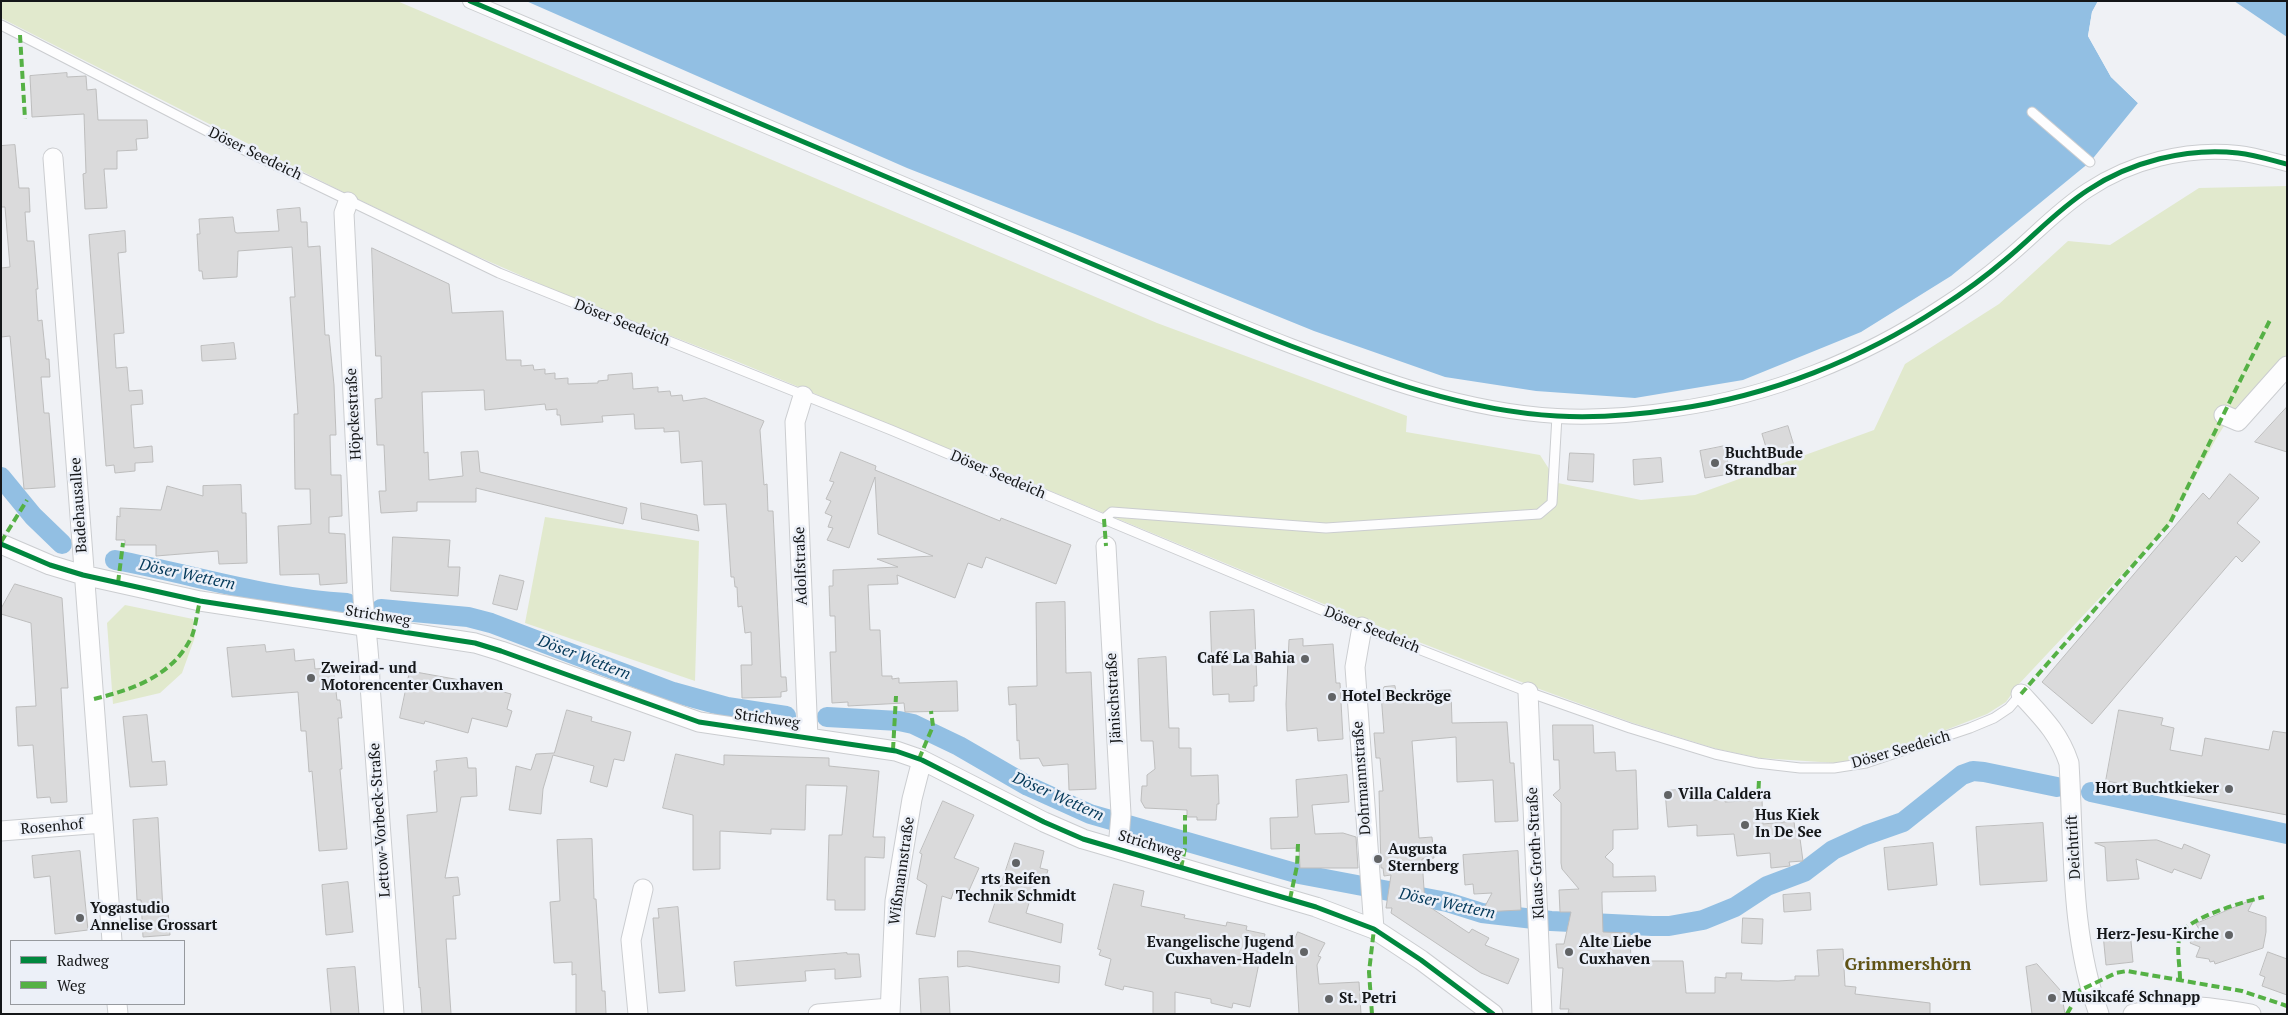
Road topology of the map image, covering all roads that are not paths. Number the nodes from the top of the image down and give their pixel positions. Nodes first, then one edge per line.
1 (470, 1) edge
2 (1, 25) edge
3 (2032, 112) dead end
4 (53, 158) dead end
5 (2090, 162) dead end
6 (2287, 164) edge
7 (348, 202) junction
8 (2287, 366) edge
9 (802, 396) junction
10 (2224, 415) dead end
11 (1557, 416) junction
12 (1104, 519) junction
13 (1, 544) edge
14 (1106, 546) dead end
15 (83, 575) junction
16 (365, 626) junction
17 (1362, 627) junction
18 (1528, 692) junction
19 (2021, 694) joint
20 (808, 738) junction
21 (922, 760) junction
22 (103, 823) junction
23 (1, 831) edge
24 (1118, 849) junction
25 (643, 889) dead end
26 (1374, 929) junction
27 (112, 940) edge
28 (890, 1011) edge
29 (394, 1014) edge
30 (638, 1014) edge
31 (818, 1014) edge
32 (1493, 1014) edge
33 (1542, 1014) edge
34 (2099, 1014) edge
35 (2134, 1014) edge
36 (2251, 1014) edge

1 - 11 street
2 - 7 lane, Döser Seedeich
3 - 5 lane
4 - 15 street, Badehausallee
6 - 11 street
7 - 9 lane, Döser Seedeich
7 - 16 street, Höpckestraße
8 - 10 street
9 - 12 lane, Döser Seedeich
9 - 20 street, Adolfstraße
11 - 12 lane
12 - 17 lane, Döser Seedeich
13 - 15 street, Strichweg
14 - 24 street, Jänischstraße
15 - 16 street, Strichweg
15 - 22 street, Badehausallee
16 - 20 street, Strichweg
16 - 29 street, Lettow-Vorbeck-Straße
17 - 18 lane, Döser Seedeich
17 - 26 street, Dohrmannstraße
18 - 19 lane, Döser Seedeich
18 - 33 street, Klaus-Groth-Straße
19 - 34 street, Deichtrift
20 - 21 street, Strichweg
21 - 24 street, Strichweg
21 - 28 street, Wißmannstraße
22 - 23 street, Rosenhof
22 - 27 street, Badehausallee
24 - 26 street, Strichweg
25 - 30 street
26 - 32 street, Strichweg
28 - 31 street
35 - 36 street

